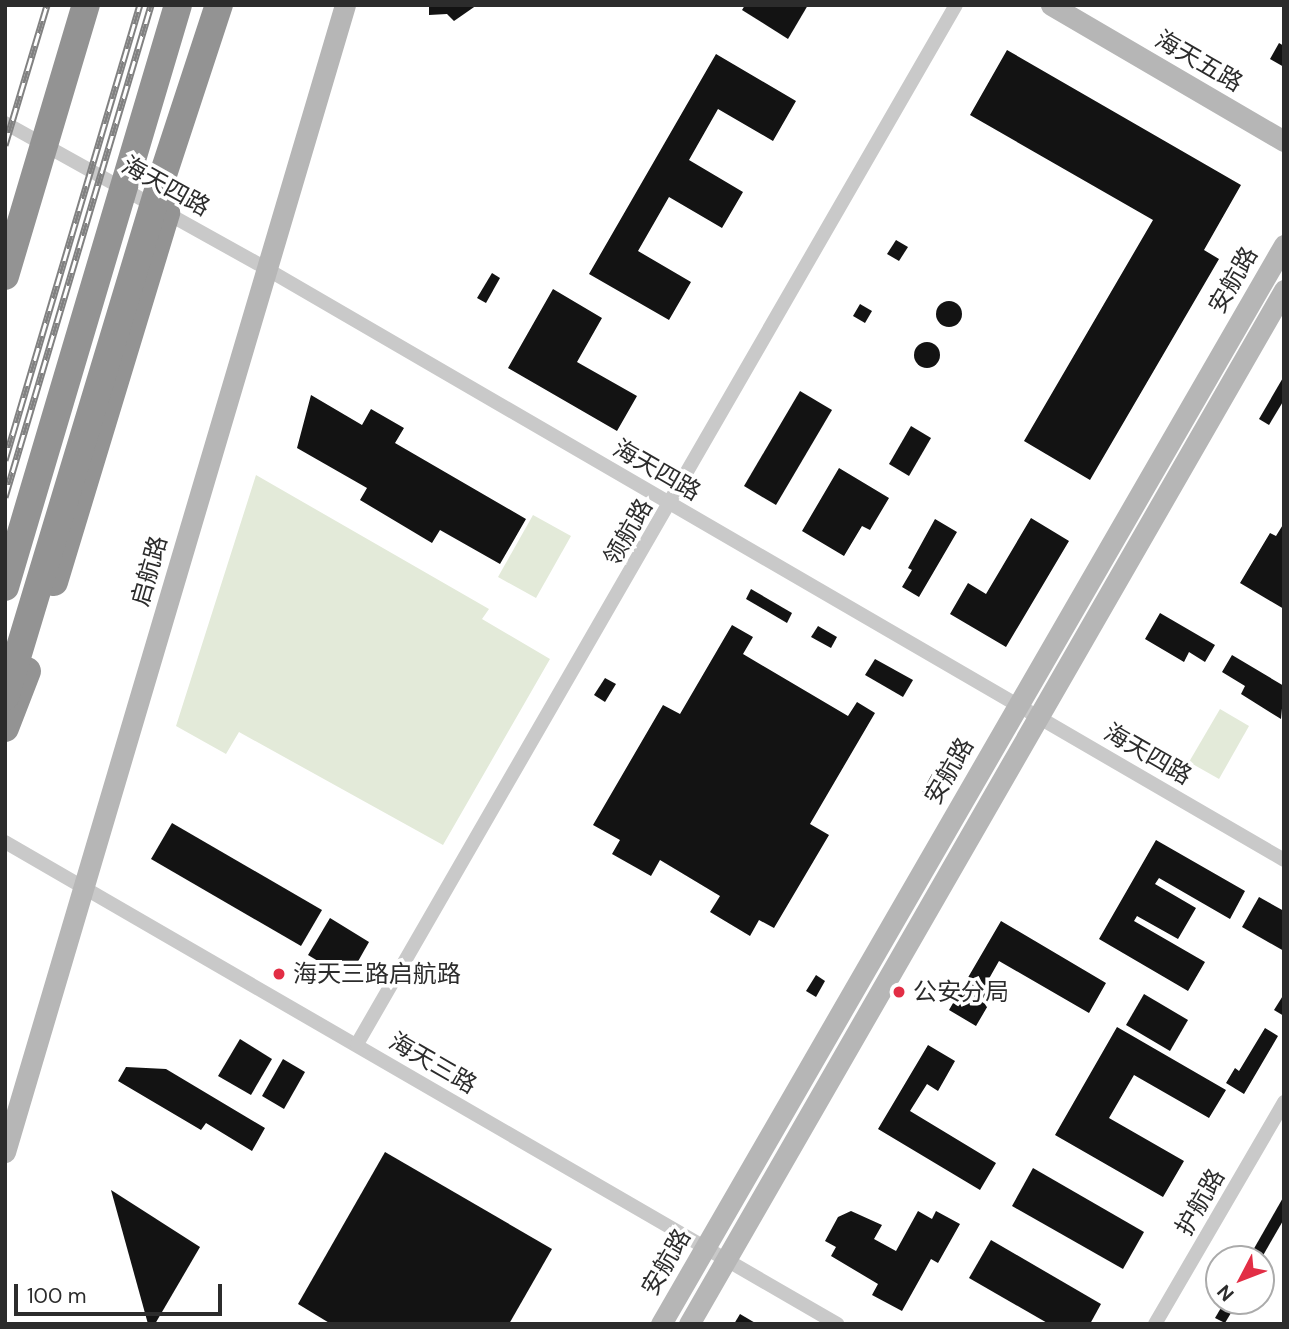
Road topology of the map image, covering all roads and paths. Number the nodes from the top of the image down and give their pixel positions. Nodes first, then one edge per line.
1 (66, 5) edge
2 (86, 5) edge
3 (178, 5) edge
4 (219, 5) edge
5 (345, 5) edge
6 (956, 5) edge
7 (1051, 5) edge
8 (5, 123) edge
9 (1284, 141) edge
10 (162, 200) junction
11 (5, 209) edge
12 (1284, 245) edge
13 (265, 268) junction
14 (5, 276) edge
15 (1284, 290) edge
16 (671, 504) junction
17 (5, 587) edge
18 (5, 697) edge
19 (1017, 704) junction
20 (1039, 716) junction
21 (5, 728) edge
22 (5, 842) edge
23 (1284, 860) edge
24 (84, 887) junction
25 (357, 1044) junction
26 (1284, 1102) edge
27 (5, 1152) edge
28 (705, 1247) junction
29 (726, 1259) junction
30 (661, 1324) edge
31 (689, 1324) edge
32 (837, 1324) edge
33 (1155, 1324) edge

1 - 11 highway
2 - 14 highway, bridge
3 - 17 highway, bridge
4 - 10 highway
5 - 13 street, 启航路
6 - 16 street, 领航路
7 - 9 street, 海天五路
8 - 10 street, 海天四路
10 - 13 street, 海天四路
10 - 18 highway, bridge
10 - 21 highway
12 - 19 street, 安航路
13 - 16 street, 海天四路
13 - 24 street, 启航路
15 - 20 street, 安航路
16 - 19 street, 海天四路
16 - 25 street, 领航路
19 - 20 street, 海天四路
19 - 28 street, 安航路
20 - 23 street, 海天四路
20 - 29 street, 安航路
22 - 24 street, 海天三路
24 - 25 street, 海天三路
24 - 27 street, 启航路
25 - 28 street, 海天三路
26 - 33 street, 护航路
28 - 29 street, 海天三路
28 - 30 street, 安航路
29 - 31 street, 安航路
29 - 32 street, 海天三路

